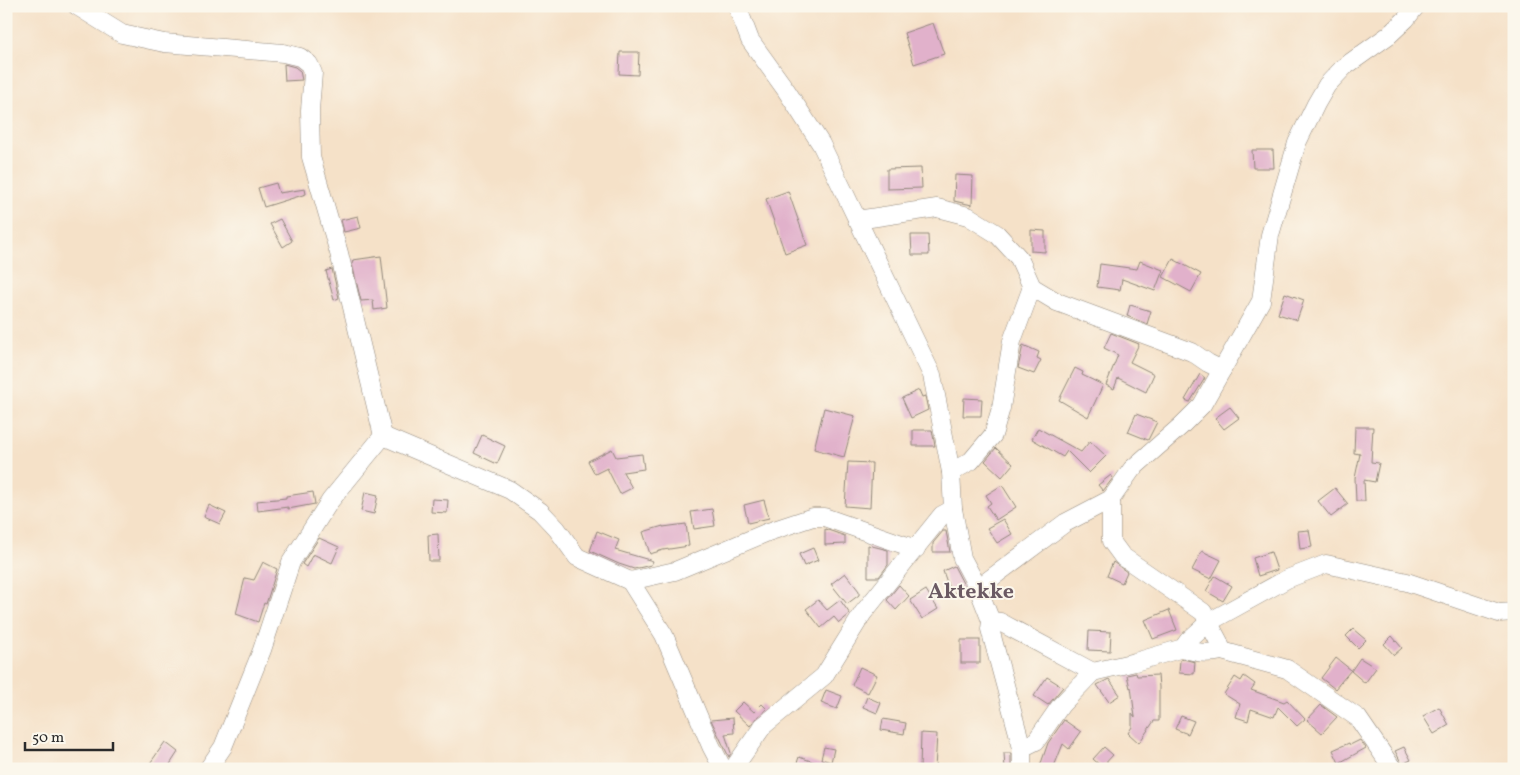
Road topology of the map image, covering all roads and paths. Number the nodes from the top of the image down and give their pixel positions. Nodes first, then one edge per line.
1 (77, 6) edge
2 (738, 6) edge
3 (1416, 6) edge
4 (857, 220) junction
5 (1032, 287) junction
6 (1222, 370) junction
7 (383, 436) junction
8 (951, 472) junction
9 (1110, 498) junction
10 (953, 509) junction
11 (916, 549) junction
12 (630, 580) junction
13 (978, 588) junction
14 (1514, 612) edge
15 (991, 620) junction
16 (1209, 622) junction
17 (1183, 648) junction
18 (1222, 651) junction
19 (1093, 672) junction
20 (1022, 748) junction
21 (208, 769) edge
22 (723, 769) edge
23 (733, 769) edge
24 (1022, 769) edge
25 (1393, 769) edge

1 - 7 street
2 - 4 street
3 - 6 street
4 - 5 street
4 - 8 street
5 - 6 street
5 - 8 street
6 - 9 street
7 - 12 street
7 - 21 street
8 - 10 street
9 - 13 street
9 - 16 street
10 - 11 street
10 - 13 street
11 - 12 street
11 - 23 street
12 - 22 street
13 - 15 street
14 - 16 street
15 - 19 street
15 - 20 street
16 - 17 street
16 - 18 street
17 - 18 street
17 - 19 street
18 - 25 street
19 - 20 street
20 - 24 street

